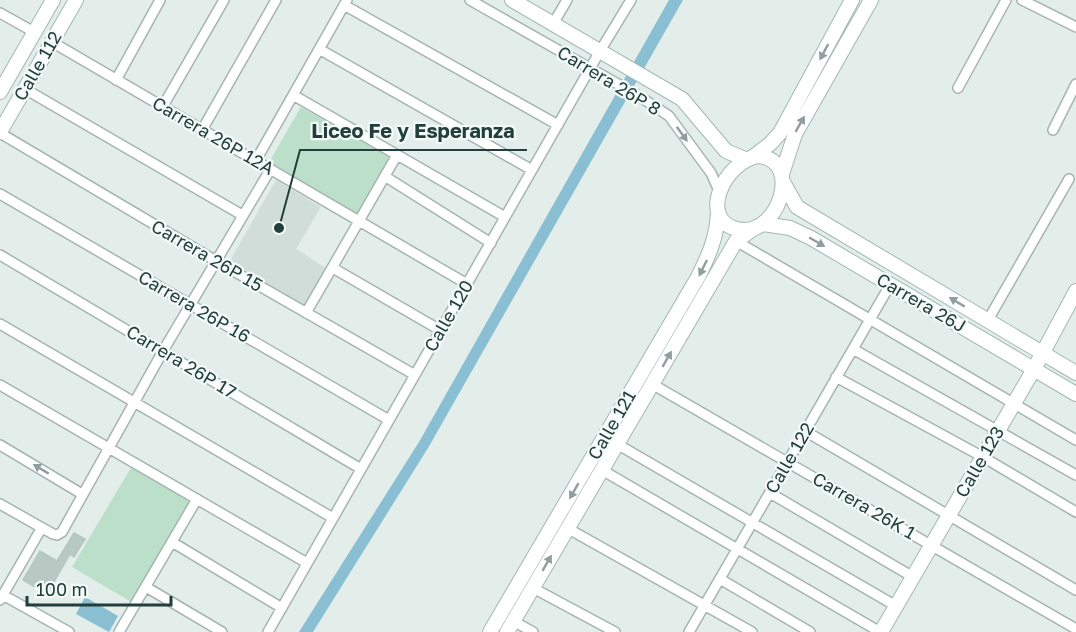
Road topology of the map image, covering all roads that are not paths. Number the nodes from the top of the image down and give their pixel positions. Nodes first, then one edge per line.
1 (53, 0) edge
2 (76, 0) edge
3 (160, 0) edge
4 (224, 0) edge
5 (276, 0) edge
6 (470, 0) edge
7 (512, 0) edge
8 (567, 0) edge
9 (631, 0) edge
10 (852, 0) edge
11 (871, 0) edge
12 (1006, 0) edge
13 (1022, 0) edge
14 (345, 2) edge
15 (0, 13) edge
16 (553, 24) junction
17 (1076, 27) edge
18 (34, 32) junction
19 (52, 42) junction
20 (319, 48) junction
21 (600, 51) junction
22 (590, 69) junction
23 (116, 80) junction
24 (2, 83) edge
25 (1076, 84) edge
26 (958, 88) dead end
27 (25, 89) junction
28 (293, 95) junction
29 (163, 106) junction
30 (558, 125) junction
31 (202, 130) junction
32 (1053, 130) dead end
33 (0, 133) edge
34 (397, 155) junction
35 (749, 158) junction
36 (255, 162) junction
37 (270, 170) junction
38 (532, 170) junction
39 (386, 177) junction
40 (782, 178) junction
41 (1069, 179) dead end
42 (720, 193) junction
43 (0, 194) edge
44 (718, 212) junction
45 (242, 215) junction
46 (505, 217) junction
47 (359, 221) junction
48 (759, 225) junction
49 (736, 241) junction
50 (491, 243) junction
51 (0, 255) edge
52 (216, 261) junction
53 (333, 268) junction
54 (467, 284) junction
55 (890, 285) junction
56 (1076, 291) edge
57 (190, 305) junction
58 (306, 313) junction
59 (870, 320) junction
60 (988, 320) junction
61 (0, 324) edge
62 (440, 330) junction
63 (1056, 332) junction
64 (1023, 342) junction
65 (853, 349) junction
66 (162, 351) junction
67 (1043, 353) junction
68 (1014, 357) junction
69 (1061, 364) junction
70 (1034, 369) junction
71 (1076, 373) edge
72 (415, 375) junction
73 (836, 377) junction
74 (1053, 381) junction
75 (652, 384) junction
76 (0, 385) edge
77 (1022, 389) junction
78 (1076, 394) edge
79 (134, 402) junction
80 (1014, 404) junction
81 (389, 420) junction
82 (998, 430) junction
83 (806, 431) junction
84 (1076, 440) edge
85 (617, 444) junction
86 (0, 445) edge
87 (108, 447) junction
88 (983, 457) junction
89 (788, 461) junction
90 (361, 469) junction
91 (602, 470) junction
92 (1076, 475) edge
93 (770, 493) junction
94 (82, 494) junction
95 (197, 500) junction
96 (0, 504) edge
97 (1076, 512) edge
98 (949, 515) junction
99 (333, 518) junction
100 (753, 522) junction
101 (567, 528) junction
102 (41, 529) junction
103 (172, 542) junction
104 (932, 545) junction
105 (738, 549) junction
106 (307, 563) junction
107 (913, 577) junction
108 (720, 579) junction
109 (146, 587) junction
110 (533, 588) junction
111 (1076, 590) edge
112 (2, 598) edge
113 (705, 605) junction
114 (896, 606) junction
115 (282, 608) junction
116 (510, 627) edge
117 (1074, 628) edge
118 (69, 632) edge
119 (119, 632) edge
120 (222, 632) edge
121 (268, 632) edge
122 (490, 632) edge
123 (533, 632) edge
124 (615, 632) edge
125 (689, 632) edge
126 (752, 632) edge
127 (810, 632) edge
128 (880, 632) edge

1 - 18 street, Calle 112
2 - 19 street, Calle 112
3 - 23 street
4 - 29 street
5 - 31 street
6 - 22 street, Carrera 26P 8
7 - 16 street, Carrera 26P 8
8 - 16 street
9 - 21 street, Calle 120
10 -> 35 street
40 -> 11 street
12 - 26 street
13 - 17 street
14 - 20 street
14 - 30 street
15 - 18 street
16 - 21 street, Carrera 26P 8
18 - 24 street, Calle 112
19 - 23 street, Carrera 26P 12A
19 - 27 street, Calle 112
20 - 28 street
20 - 38 street
21 - 22 street, Calle 120
21 - 35 street, Carrera 26P 8
22 - 30 street, Calle 120
22 -> 42 street, Carrera 26P 8
23 - 29 street, Carrera 26P 12A
25 - 32 street
27 - 33 street, Calle 112
27 - 45 street
28 - 34 street
28 - 36 street
29 - 31 street, Carrera 26P 12A
30 - 38 street, Calle 120
31 - 36 street, Carrera 26P 12A
33 - 52 street, Carrera 26P 15
34 - 39 street
34 - 46 street
35 - 40 street
35 - 42 street
36 - 37 street, Carrera 26P 12A
37 - 45 street
37 - 47 street, Carrera 26P 12A
38 - 46 street, Calle 120
39 - 47 street
39 - 50 street
40 - 48 street
60 -> 40 street, Carrera 26J
41 - 60 street
42 - 44 street
43 - 57 street, Carrera 26P 16
44 - 48 street
44 -> 122 street, Calle 121
45 - 52 street
46 - 50 street, Calle 120
47 - 53 street
47 - 54 street, Carrera 26P 12A
48 - 49 street, Calle 121
48 -> 55 street, Carrera 26J
49 - 59 street
75 -> 49 street, Calle 121
50 - 54 street, Calle 120
51 - 66 street, Carrera 26P 17
52 - 57 street
52 - 58 street, Carrera 26P 15
53 - 58 street
53 - 62 street
54 - 62 street, Calle 120
55 - 59 street, Calle 122
55 - 68 street, Carrera 26J
56 - 63 street, Calle 123
57 - 66 street
57 - 81 street, Carrera 26P 16
58 - 72 street, Carrera 26P 15
59 - 65 street, Calle 122
59 - 80 street
60 - 64 street, Carrera 26J
61 - 79 street
62 - 72 street, Calle 120
63 - 64 street
63 - 67 street, Calle 123
63 - 69 street
64 - 67 street, Carrera 26J
65 - 73 street, Calle 122
65 - 82 street
66 - 79 street
66 - 90 street, Carrera 26P 17
67 - 69 street, Carrera 26J
67 - 70 street, Calle 123
68 - 70 street, Carrera 26J
68 - 77 street
69 - 71 street, Carrera 26J
70 - 74 street, Carrera 26J
70 - 77 street, Calle 123
72 - 81 street, Calle 120
73 - 83 street, Calle 122
73 - 88 street
74 - 77 street
74 - 78 street, Carrera 26J
75 - 85 street, Calle 121
75 - 89 street, Carrera 26K 1
76 - 87 street
77 - 80 street, Calle 123
79 - 87 street
79 - 99 street
80 - 82 street, Calle 123
80 - 84 street
81 - 90 street, Calle 120
82 - 88 street, Calle 123
82 - 92 street
83 - 89 street, Calle 122
83 - 98 street
85 - 91 street, Calle 121
85 - 100 street
94 -> 86 street
87 - 94 street
87 - 95 street
88 - 97 street
88 - 98 street, Calle 123
89 - 93 street, Calle 122
89 - 104 street, Carrera 26K 1
90 - 99 street, Calle 120
91 - 101 street, Calle 121
91 - 105 street
93 - 100 street, Calle 122
93 - 107 street
94 - 102 street
95 - 103 street
95 - 106 street
96 - 102 street
98 - 104 street, Calle 123
98 - 111 street
99 - 106 street, Calle 120
100 - 105 street, Calle 122
100 - 114 street
110 -> 101 street, Calle 121
101 - 113 street
102 - 112 street
103 - 109 street
103 - 115 street
104 - 107 street, Calle 123
104 - 117 street, Carrera 26K 1
105 - 108 street, Calle 122
105 - 128 street
106 - 115 street, Calle 120
107 - 114 street, Calle 123
108 - 113 street, Calle 122
108 - 127 street
109 - 119 street
109 - 120 street
110 - 116 street, Calle 121
110 - 124 street
112 - 118 street
113 - 125 street, Calle 122
113 - 126 street
114 - 128 street, Calle 123
115 - 121 street, Calle 120
116 - 123 street

